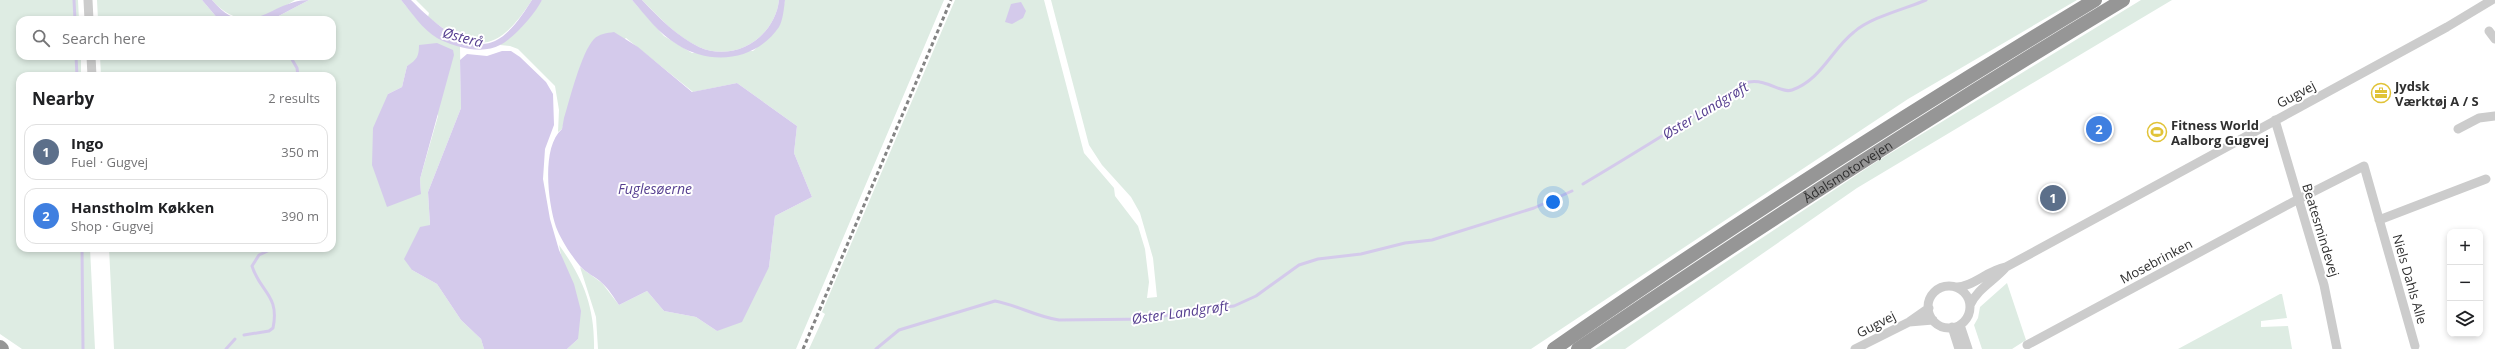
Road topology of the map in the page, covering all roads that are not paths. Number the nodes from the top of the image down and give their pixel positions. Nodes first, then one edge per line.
1 (88, 0) edge
2 (2095, 0) edge
3 (2123, 0) edge
4 (2492, 0) edge
5 (89, 16) edge
6 (2489, 31) dead end
7 (2495, 39) edge
8 (91, 60) edge
9 (92, 72) edge
10 (2495, 116) edge
11 (2276, 120) junction
12 (2458, 129) dead end
13 (2486, 179) dead end
14 (2298, 199) junction
15 (2379, 220) junction
16 (2006, 267) junction
17 (1957, 287) junction
18 (1970, 305) junction
19 (1928, 308) junction
20 (1933, 320) junction
21 (1909, 322) junction
22 (1956, 326) junction
23 (2027, 345) dead end
24 (2415, 346) dead end
25 (1554, 349) edge
26 (1578, 349) edge
27 (1855, 349) edge
28 (1959, 349) edge
29 (1968, 349) edge
30 (2337, 349) edge

1 - 5 street
2 - 25 highway, Ådalsmotorvejen
3 - 26 highway, Ådalsmotorvejen
4 - 11 street, Gugvej
6 - 7 street
8 - 9 street
10 - 12 street
11 - 14 street, Beatesmindevej
11 - 16 street, Gugvej
13 - 15 street, Niels Dahls Alle
14 - 15 street, Niels Dahls Alle
14 - 23 street, Mosebrinken
14 - 30 street, Beatesmindevej
15 - 24 street, Niels Dahls Alle
16 - 17 street, Gugvej
16 - 18 street, Gugvej
17 - 18 street
17 - 19 street
18 - 22 street
19 - 20 street
19 - 21 street, Gugvej
20 - 21 street, Gugvej
20 - 22 street
21 - 27 street, Gugvej
22 - 28 street
22 - 29 street

